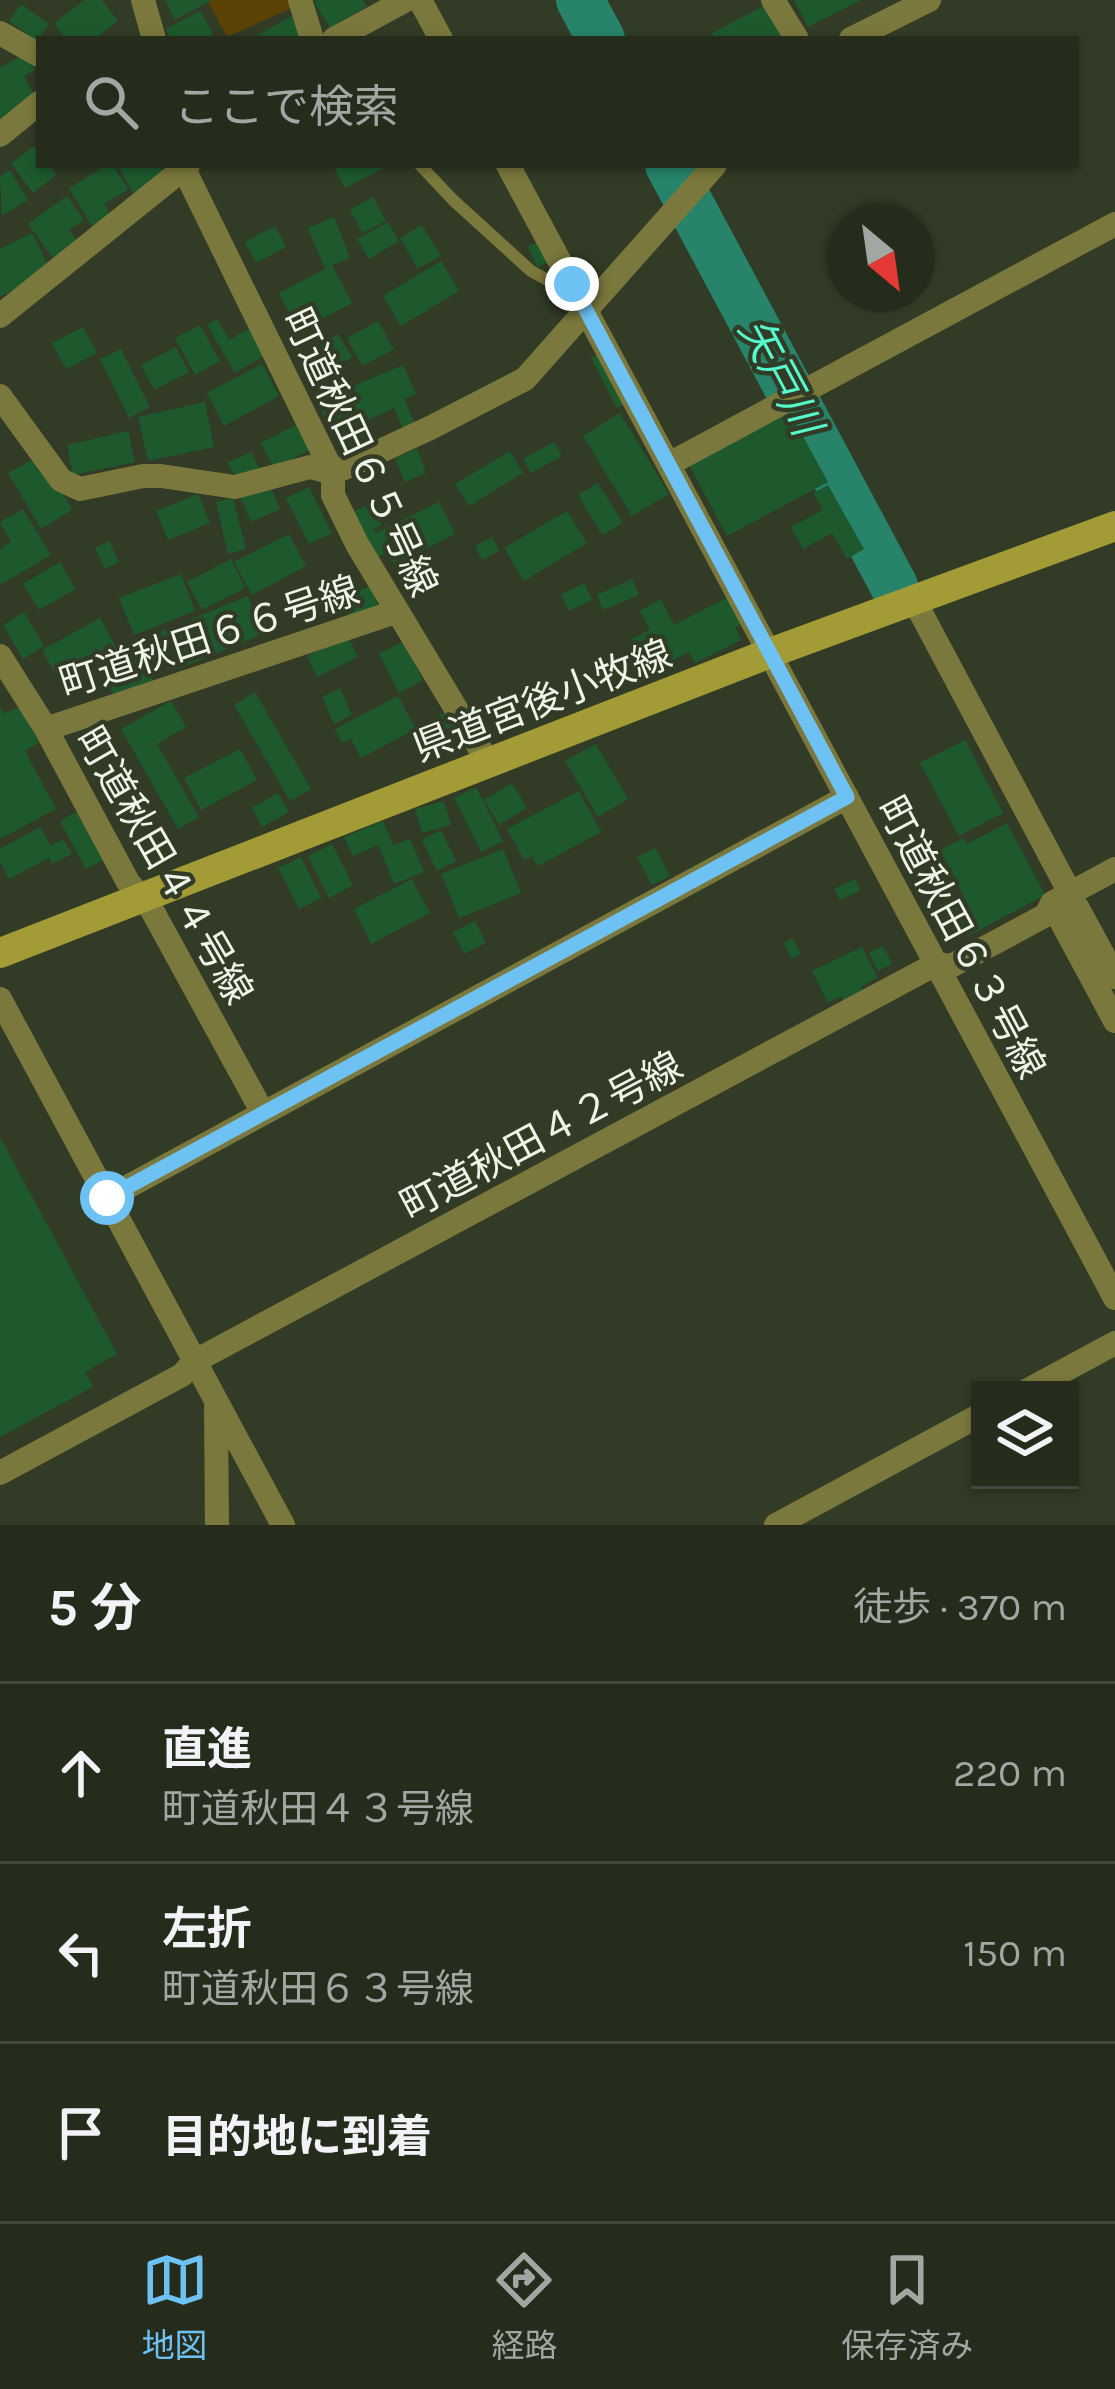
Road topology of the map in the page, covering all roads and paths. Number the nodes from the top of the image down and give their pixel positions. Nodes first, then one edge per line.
1 (143, 0) edge
2 (300, 0) edge
3 (406, 0) edge
4 (420, 0) edge
5 (773, 0) edge
6 (929, 0) edge
7 (0, 33) edge
8 (153, 36) edge
9 (311, 36) edge
10 (340, 36) edge
11 (439, 36) edge
12 (795, 36) edge
13 (857, 36) edge
14 (36, 53) edge
15 (36, 106) edge
16 (0, 135) edge
17 (183, 168) edge
18 (186, 168) edge
19 (423, 168) edge
20 (510, 168) edge
21 (712, 168) edge
22 (1115, 224) edge
23 (572, 284) junction
24 (586, 311) junction
25 (0, 316) edge
26 (0, 396) edge
27 (669, 464) junction
28 (333, 473) junction
29 (1115, 526) edge
30 (914, 600) junction
31 (395, 612) junction
32 (770, 653) junction
33 (0, 656) edge
34 (46, 729) junction
35 (488, 762) junction
36 (847, 797) junction
37 (1115, 869) edge
38 (1115, 887) edge
39 (142, 898) junction
40 (1063, 908) junction
41 (0, 953) edge
42 (944, 969) junction
43 (1115, 977) edge
44 (0, 999) edge
45 (1115, 1021) edge
46 (263, 1113) junction
47 (107, 1198) junction
48 (1115, 1298) edge
49 (1115, 1343) edge
50 (198, 1368) junction
51 (1045, 1381) edge
52 (216, 1400) junction
53 (971, 1420) edge
54 (0, 1473) edge
55 (217, 1525) edge
56 (283, 1525) edge
57 (776, 1525) edge

1 - 8 street
2 - 9 street
3 - 10 street
4 - 11 street
5 - 12 street
6 - 13 street
7 - 14 street
15 - 16 street
17 - 25 street
18 - 28 street, 町道秋田６５号線
19 - 23 lane
20 - 23 street, 町道秋田６３号線
21 - 24 street
22 - 27 street
23 - 24 street, 町道秋田６３号線
24 - 27 street, 町道秋田６３号線
24 - 28 street
26 - 28 street
27 - 32 street, 町道秋田６３号線
28 - 31 street, 町道秋田６５号線
29 - 30 main road, 県道宮後小牧線
30 - 32 main road, 県道宮後小牧線
30 - 40 street
31 - 34 street, 町道秋田６６号線
31 - 35 street, 町道秋田６５号線
32 - 35 main road, 県道宮後小牧線
32 - 36 street, 町道秋田６３号線
33 - 34 street, 町道秋田４４号線
34 - 39 street, 町道秋田４４号線
35 - 39 main road, 県道宮後小牧線
36 - 42 street, 町道秋田６３号線
36 - 46 street
37 - 40 street, 町道秋田４２号線
38 - 40 street
39 - 41 main road, 県道宮後小牧線
39 - 46 street, 町道秋田４４号線
40 - 42 street, 町道秋田４２号線
40 - 43 street
40 - 45 street
42 - 48 street, 町道秋田６３号線
42 - 50 street, 町道秋田４２号線
44 - 47 street
46 - 47 street
47 - 50 street
49 - 51 street
50 - 52 street
50 - 54 street, 町道秋田４２号線
52 - 55 street
52 - 56 street
53 - 57 street

